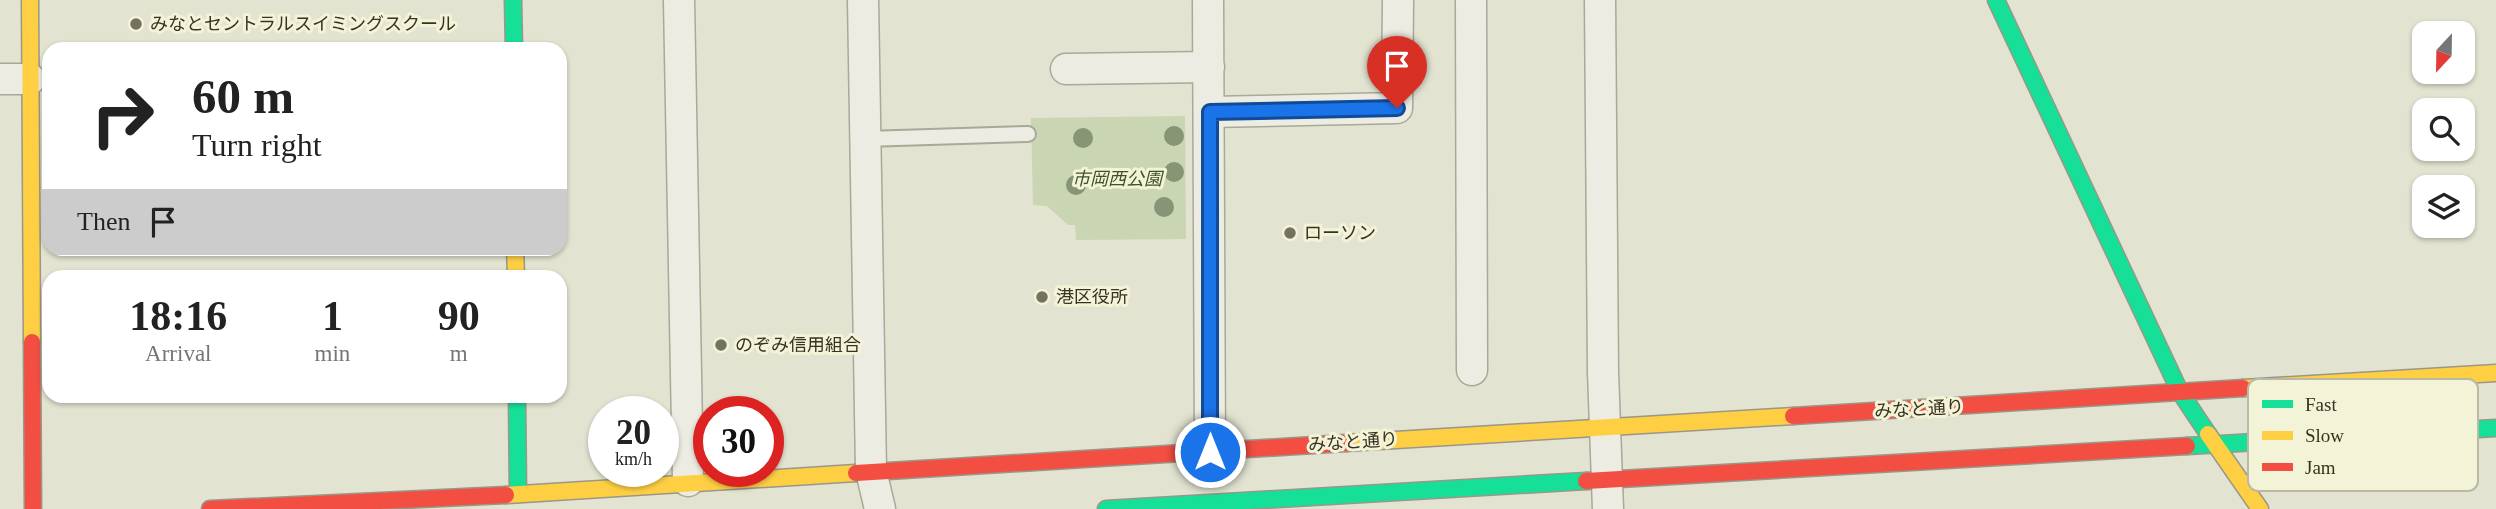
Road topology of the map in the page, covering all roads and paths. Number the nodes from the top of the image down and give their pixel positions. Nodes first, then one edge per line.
1 (30, 0) edge
2 (513, 0) edge
3 (679, 0) edge
4 (863, 0) edge
5 (1208, 0) edge
6 (1398, 0) edge
7 (1471, 0) edge
8 (1600, 0) edge
9 (1996, 0) edge
10 (514, 42) edge
11 (1209, 67) junction
12 (1066, 69) dead end
13 (0, 79) edge
14 (30, 79) junction
15 (1210, 112) junction
16 (1028, 134) dead end
17 (865, 139) junction
18 (1472, 370) dead end
19 (2496, 373) edge
20 (2396, 379) edge
21 (2248, 388) edge
22 (2180, 392) junction
23 (517, 403) edge
24 (1605, 427) junction
25 (2496, 428) edge
26 (2478, 429) edge
27 (2248, 442) edge
28 (2216, 444) junction
29 (1210, 452) junction
30 (872, 471) junction
31 (688, 481) junction
32 (1607, 495) edge
33 (521, 501) edge
34 (1250, 505) edge
35 (33, 509) edge
36 (210, 509) edge
37 (880, 509) edge
38 (1106, 509) edge
39 (2260, 509) edge

1 - 14 main road
2 - 10 main road
3 - 31 street
4 - 17 street
5 - 11 street
6 - 15 street
7 - 18 street
8 - 24 street
9 - 22 main road
11 - 12 street
11 - 15 street
13 - 14 street
14 - 35 main road
15 - 29 street
16 - 17 lane
17 - 30 street
19 - 20 main road, みなと通り
21 - 22 main road, みなと通り
22 - 24 main road, みなと通り
22 - 28 main road
23 - 33 main road
24 - 29 main road, みなと通り
24 - 32 street
25 - 26 main road
27 - 28 main road
28 - 32 main road
28 - 39 main road
29 - 30 main road, みなと通り
30 - 31 main road, みなと通り
30 - 37 street
31 - 33 main road, みなと通り
32 - 34 main road
33 - 36 main road, みなと通り
34 - 38 main road

